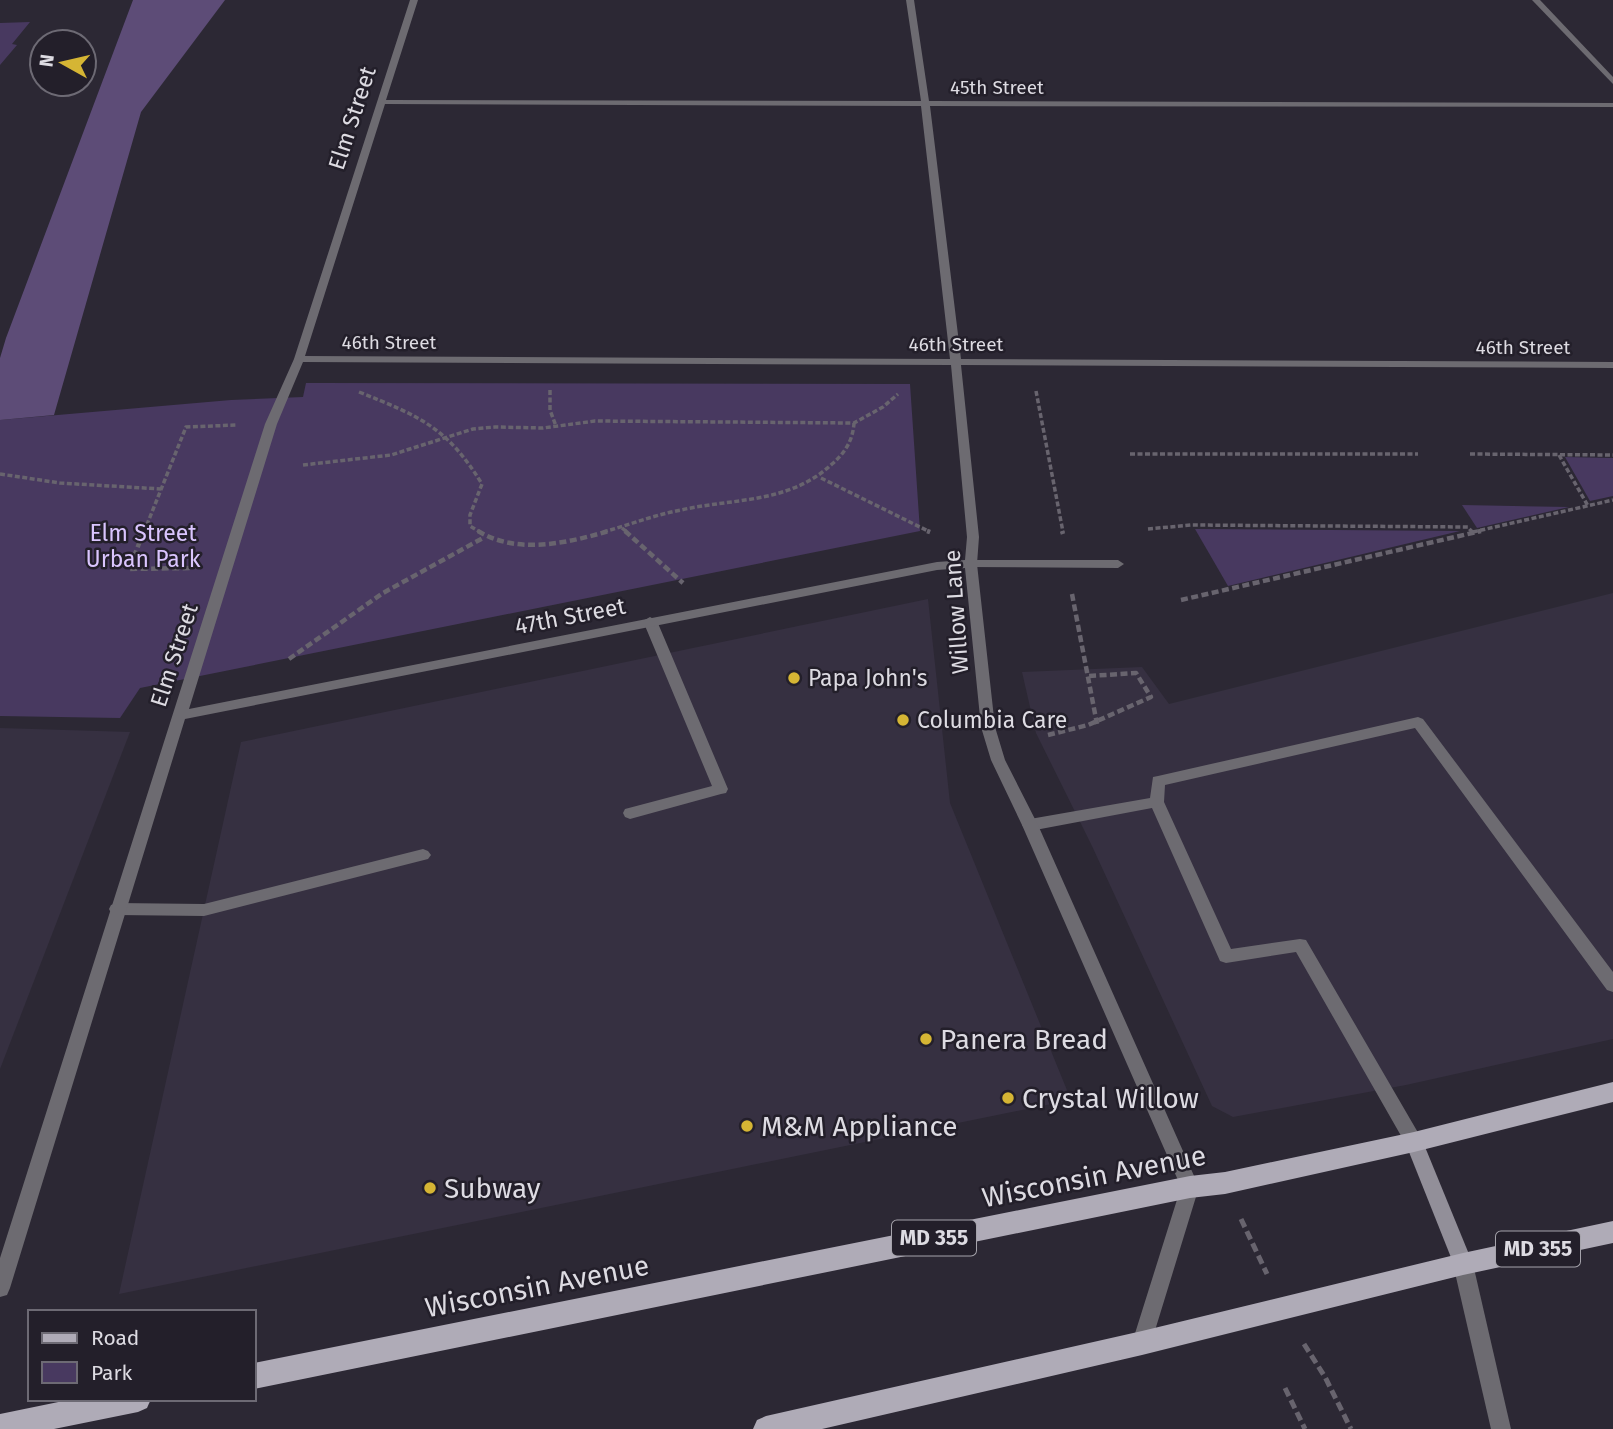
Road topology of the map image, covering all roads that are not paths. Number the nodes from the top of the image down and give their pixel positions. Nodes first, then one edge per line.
1 (414, 0) edge
2 (910, 0) edge
3 (1536, 0) edge
4 (1613, 82) edge
5 (381, 102) junction
6 (926, 102) junction
7 (1613, 105) edge
8 (299, 359) junction
9 (957, 361) junction
10 (1613, 365) edge
11 (971, 564) junction
12 (1118, 564) dead end
13 (650, 621) junction
14 (178, 716) junction
15 (1157, 802) junction
16 (629, 813) dead end
17 (1030, 825) junction
18 (424, 855) dead end
19 (117, 909) junction
20 (1613, 985) edge
21 (1613, 1092) edge
22 (1414, 1142) junction
23 (1190, 1187) junction
24 (1613, 1232) edge
25 (1463, 1264) junction
26 (0, 1288) edge
27 (1142, 1343) junction
28 (256, 1376) edge
29 (128, 1401) edge
30 (0, 1427) edge
31 (766, 1429) edge
32 (1501, 1429) edge

1 - 5 street, Elm Street
2 - 6 street, Willow Lane
3 - 4 street
5 - 6 street, 45th Street
5 - 8 street, Elm Street
6 - 7 street, 45th Street
6 - 9 street, Willow Lane
8 - 9 street, 46th Street
8 - 14 street, Elm Street
9 - 10 street, 46th Street
9 - 11 street, Willow Lane
11 - 12 street, 47th Street
11 - 13 street, 47th Street
11 - 17 street, Willow Lane
13 - 14 street, 47th Street
13 - 16 street
14 - 19 street, Elm Street
15 - 17 street
15 - 20 street
15 - 22 street
17 - 23 street, Willow Lane
18 - 19 street
19 - 26 street, Elm Street
21 - 22 main road, Wisconsin Avenue / MD 355
22 - 23 main road, Wisconsin Avenue / MD 355
22 - 25 street
23 - 27 street
23 - 28 main road, Wisconsin Avenue / MD 355
24 - 25 main road, MD 355
25 - 27 main road, MD 355
25 - 32 street
27 - 31 main road, MD 355
29 - 30 main road

